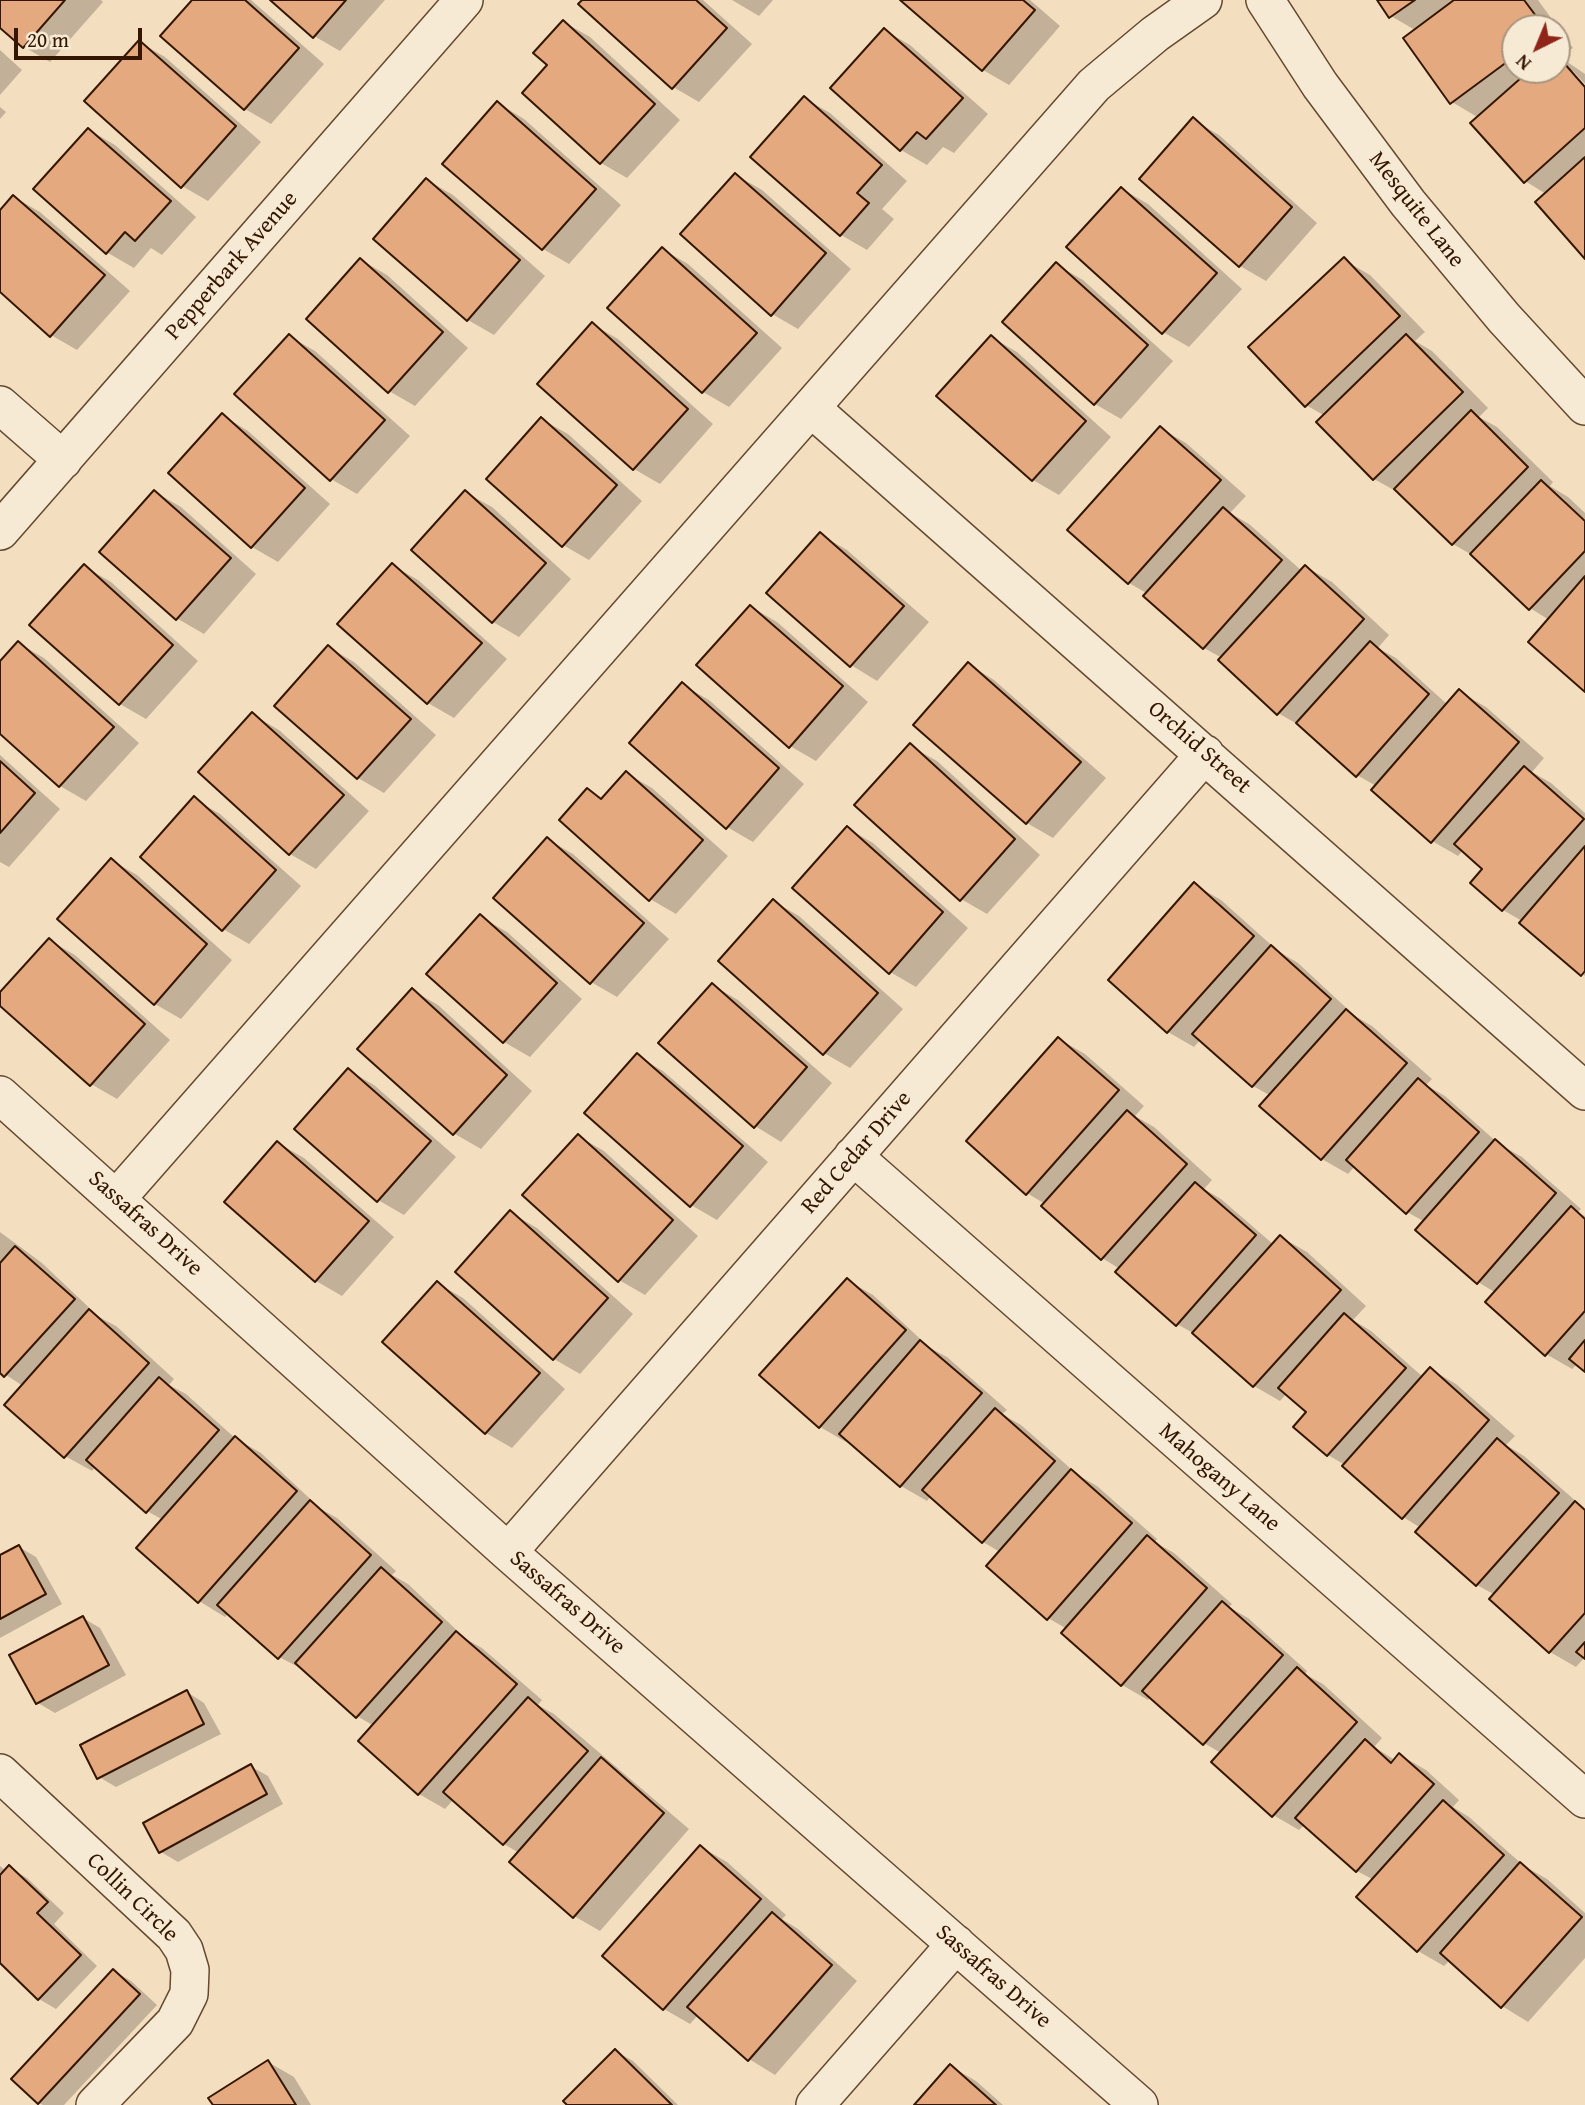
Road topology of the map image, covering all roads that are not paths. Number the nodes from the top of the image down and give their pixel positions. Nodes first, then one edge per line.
1 (464, 0) edge
2 (1203, 0) edge
3 (1265, 0) edge
4 (0, 405) edge
5 (1585, 406) edge
6 (811, 408) junction
7 (62, 460) junction
8 (0, 531) edge
9 (1205, 754) junction
10 (1585, 1091) edge
11 (0, 1095) edge
12 (853, 1156) junction
13 (117, 1198) junction
14 (508, 1552) junction
15 (0, 1773) edge
16 (1585, 1799) edge
17 (956, 1944) junction
18 (95, 2105) edge
19 (815, 2105) edge
20 (1139, 2105) edge

1 - 7 street, Pepperbark Avenue
2 - 6 street
3 - 5 street, Mesquite Lane
4 - 7 street
6 - 9 street, Orchid Street
6 - 13 street
7 - 8 street, Pepperbark Avenue
9 - 10 street, Orchid Street
9 - 12 street, Red Cedar Drive
11 - 13 street, Sassafras Drive
12 - 14 street, Red Cedar Drive
12 - 16 street, Mahogany Lane
13 - 14 street, Sassafras Drive
14 - 17 street, Sassafras Drive
15 - 18 street, Collin Circle
17 - 19 street
17 - 20 street, Sassafras Drive

